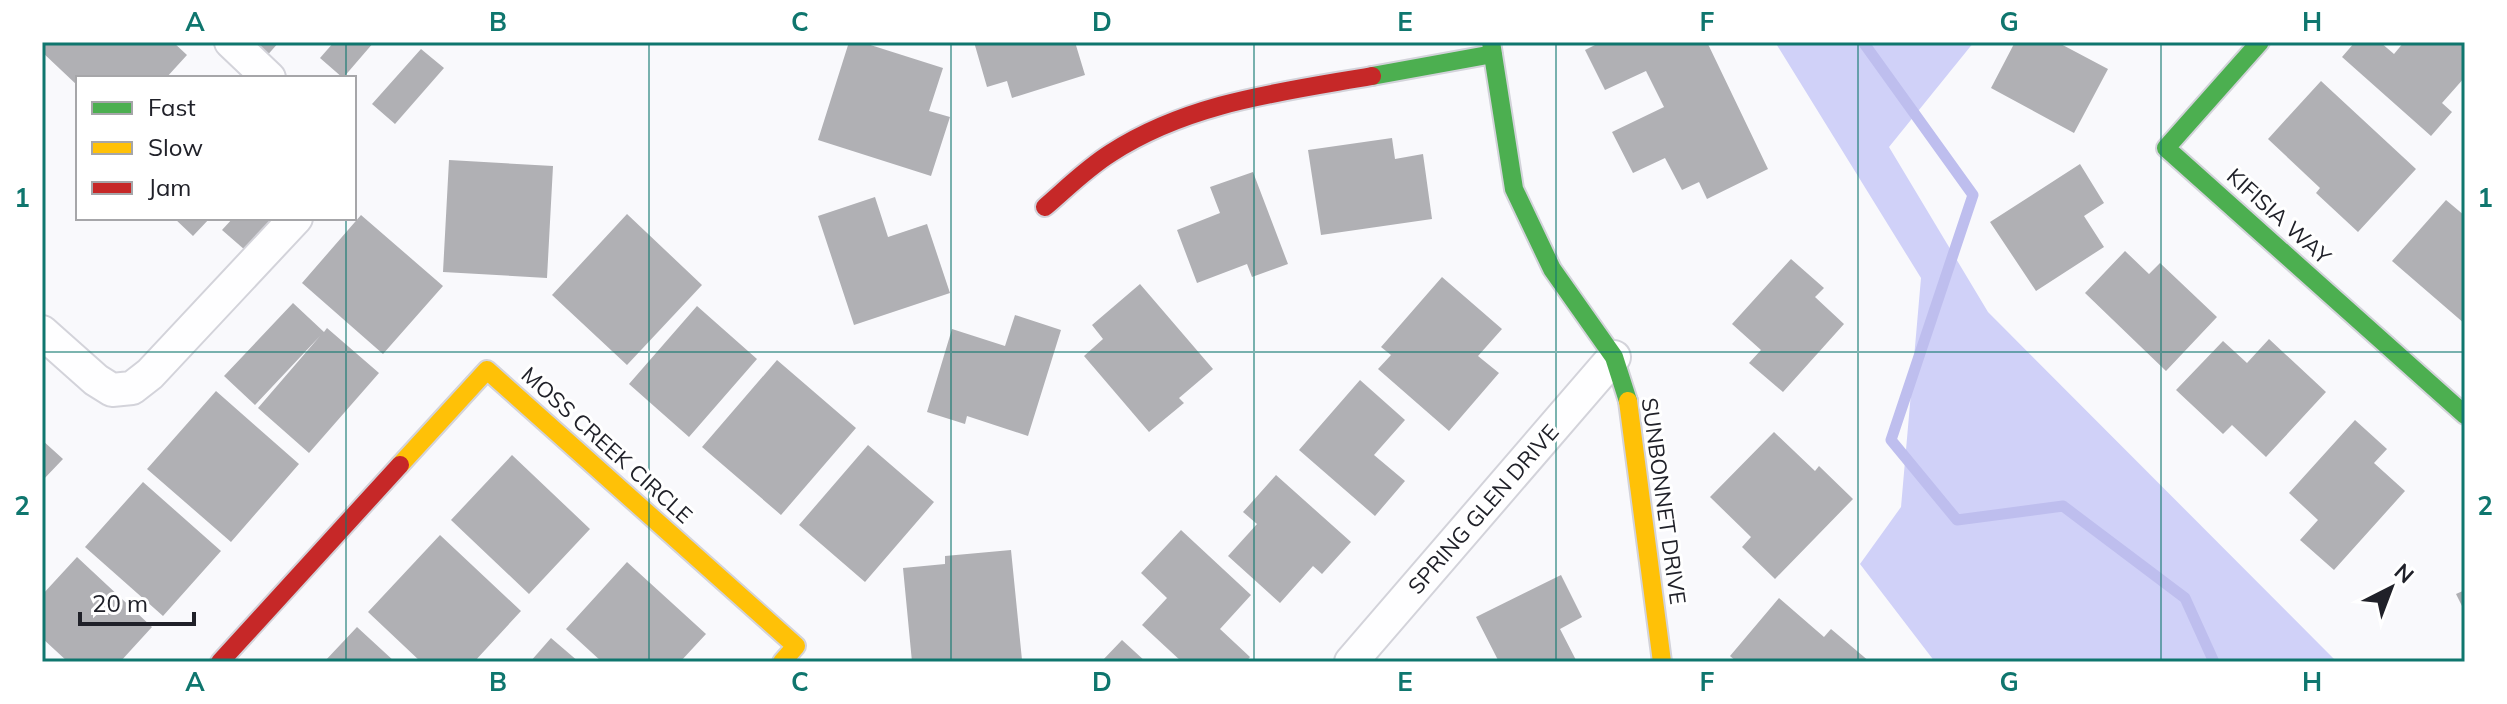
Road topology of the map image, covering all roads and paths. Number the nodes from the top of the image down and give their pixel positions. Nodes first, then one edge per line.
1 (231, 42) edge
2 (2260, 42) edge
3 (1492, 48) edge
4 (267, 76) edge
5 (1045, 207) dead end
6 (294, 220) edge
7 (42, 332) edge
8 (1614, 357) junction
9 (2465, 415) edge
10 (220, 662) edge
11 (782, 662) edge
12 (1351, 662) edge
13 (1662, 662) edge

1 - 4 street
2 - 9 street, KIFISIA WAY
3 - 5 street
3 - 8 street, SUNBONNET DRIVE
6 - 7 street
8 - 12 street, SPRING GLEN DRIVE
8 - 13 street, SUNBONNET DRIVE
10 - 11 street, MOSS CREEK CIRCLE

